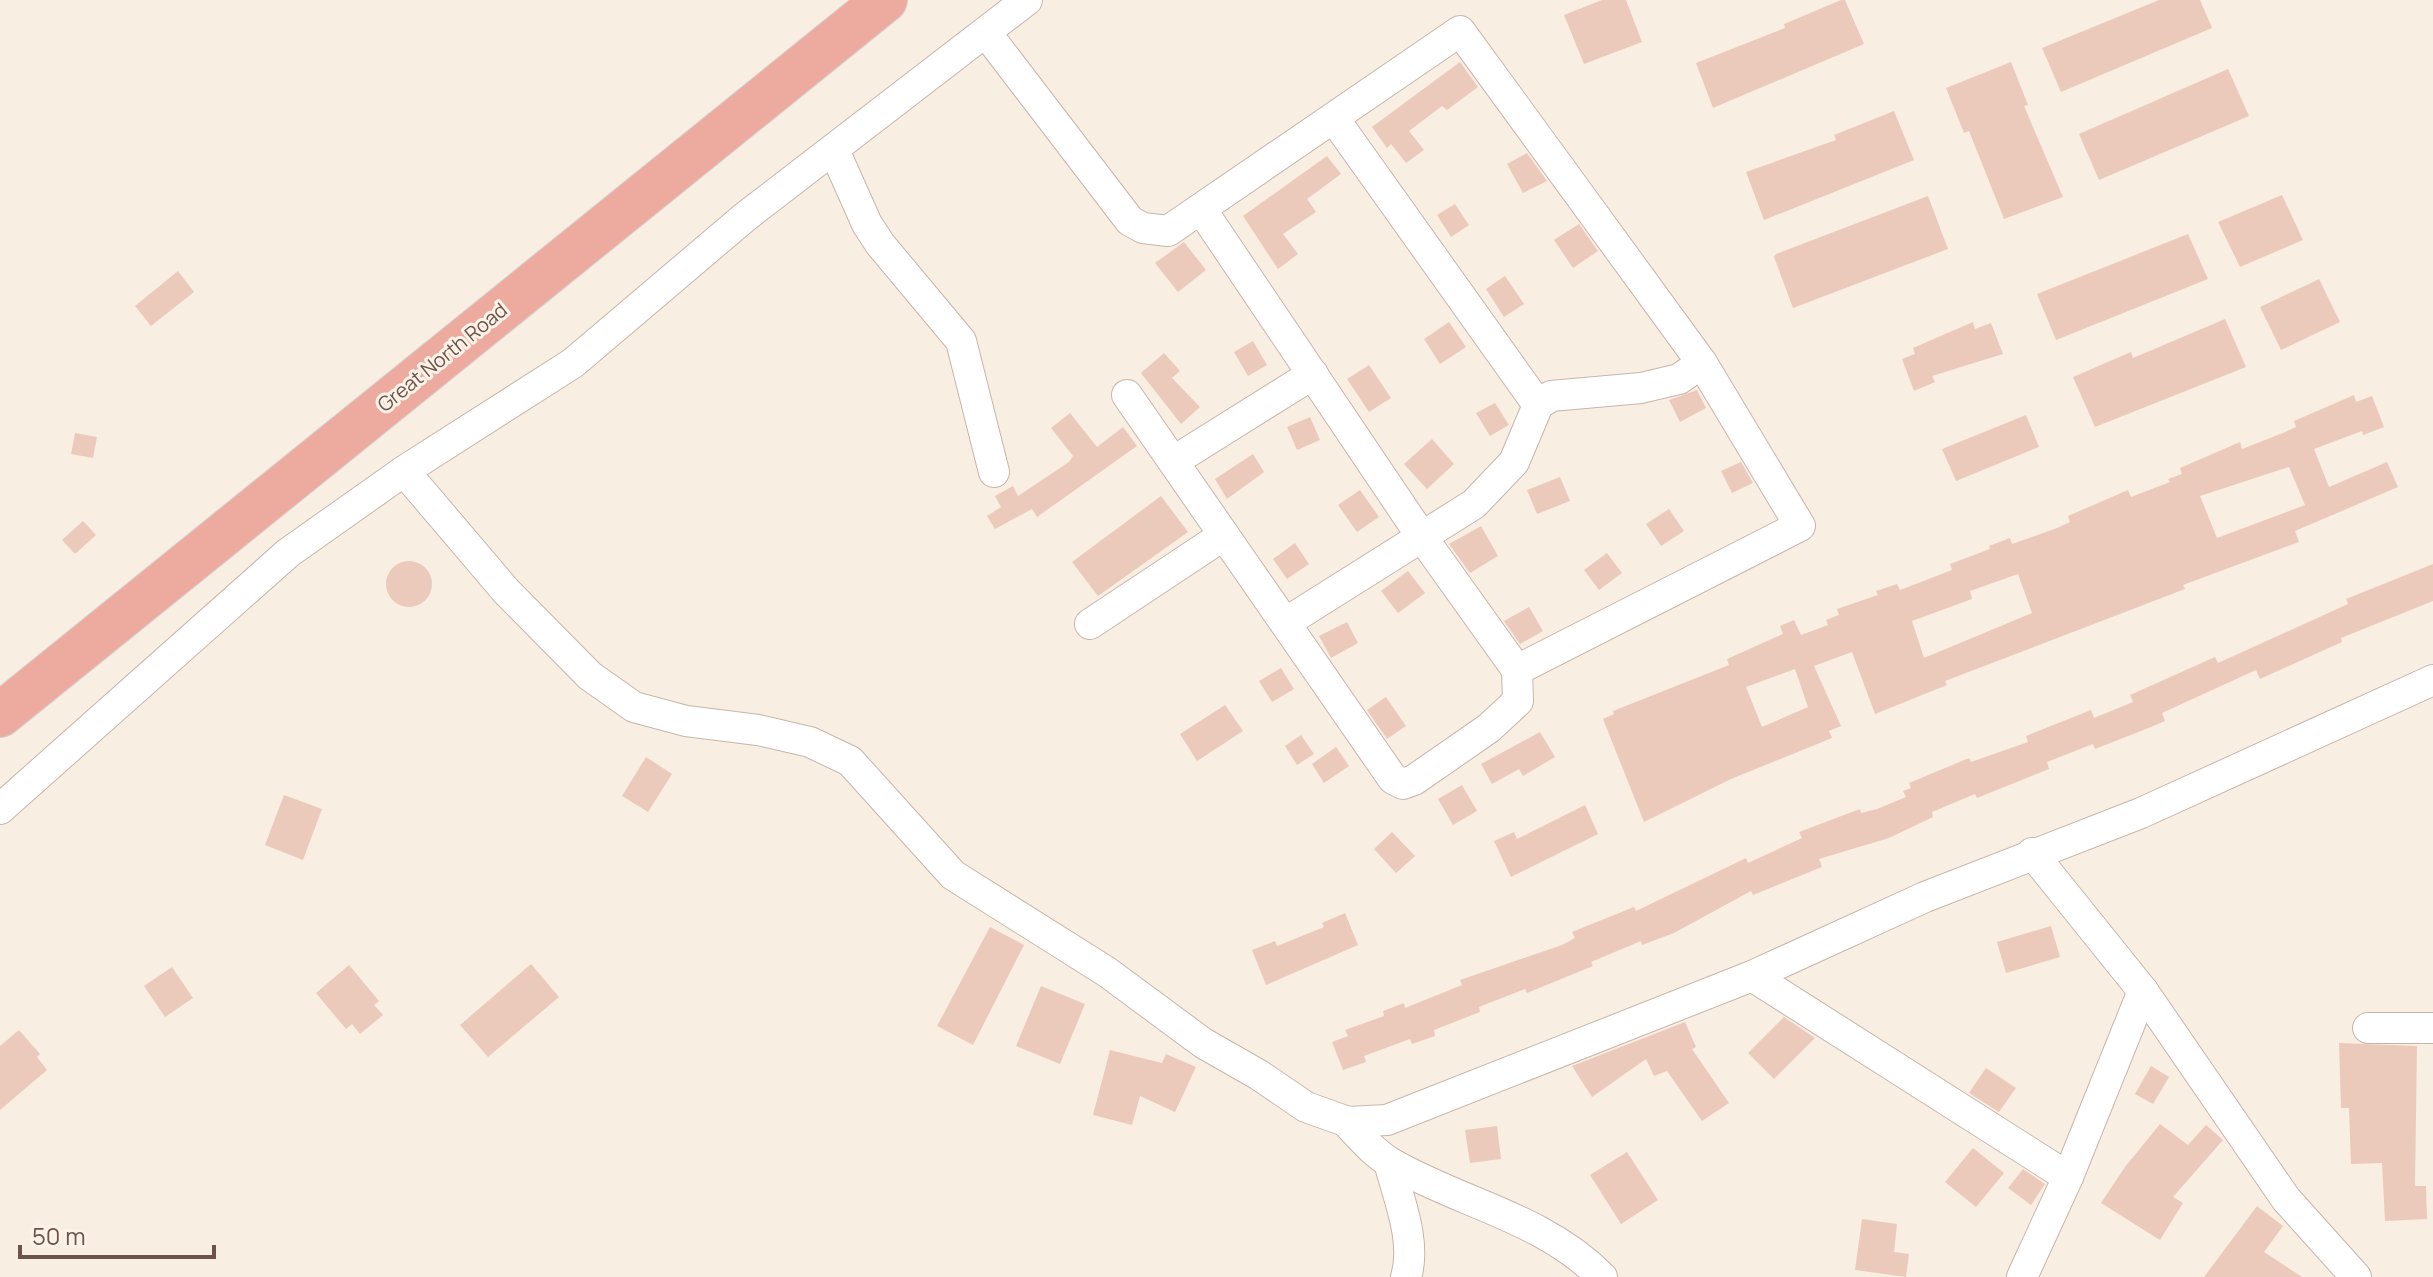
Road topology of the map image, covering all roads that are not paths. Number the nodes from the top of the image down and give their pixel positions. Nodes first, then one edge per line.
1 (885, 0) edge
2 (1027, 0) edge
3 (987, 34) junction
4 (1335, 120) junction
5 (834, 150) junction
6 (1201, 209) junction
7 (1702, 363) junction
8 (1313, 374) junction
9 (1127, 395) dead end
10 (1538, 405) junction
11 (1174, 461) junction
12 (404, 471) junction
13 (994, 472) dead end
14 (1224, 535) junction
15 (1422, 537) junction
16 (1285, 623) junction
17 (1090, 624) dead end
18 (1517, 670) junction
19 (2433, 680) edge
20 (0, 715) edge
21 (0, 809) edge
22 (2032, 853) junction
23 (1752, 976) junction
24 (2143, 991) junction
25 (2368, 1028) dead end
26 (2433, 1028) edge
27 (1345, 1121) junction
28 (1389, 1162) junction
29 (2068, 1177) junction
30 (1406, 1277) edge
31 (1602, 1277) edge
32 (2022, 1277) edge
33 (2356, 1277) edge

1 - 20 highway, Great North Road
2 - 3 street
3 - 5 street
3 - 6 street
4 - 6 street
4 - 7 street
4 - 10 street
5 - 12 street
5 - 13 street
6 - 8 street
7 - 10 street
7 - 18 street
8 - 11 street
8 - 15 street
9 - 11 street
10 - 15 street
11 - 14 street
12 - 21 street
12 - 27 street
14 - 16 street
14 - 17 street
15 - 16 street
15 - 18 street
16 - 18 street
19 - 22 street
22 - 23 street
22 - 24 street
23 - 27 street
23 - 29 street
24 - 29 street
24 - 33 street
25 - 26 street
27 - 28 street
28 - 30 street
28 - 31 street
29 - 32 street

